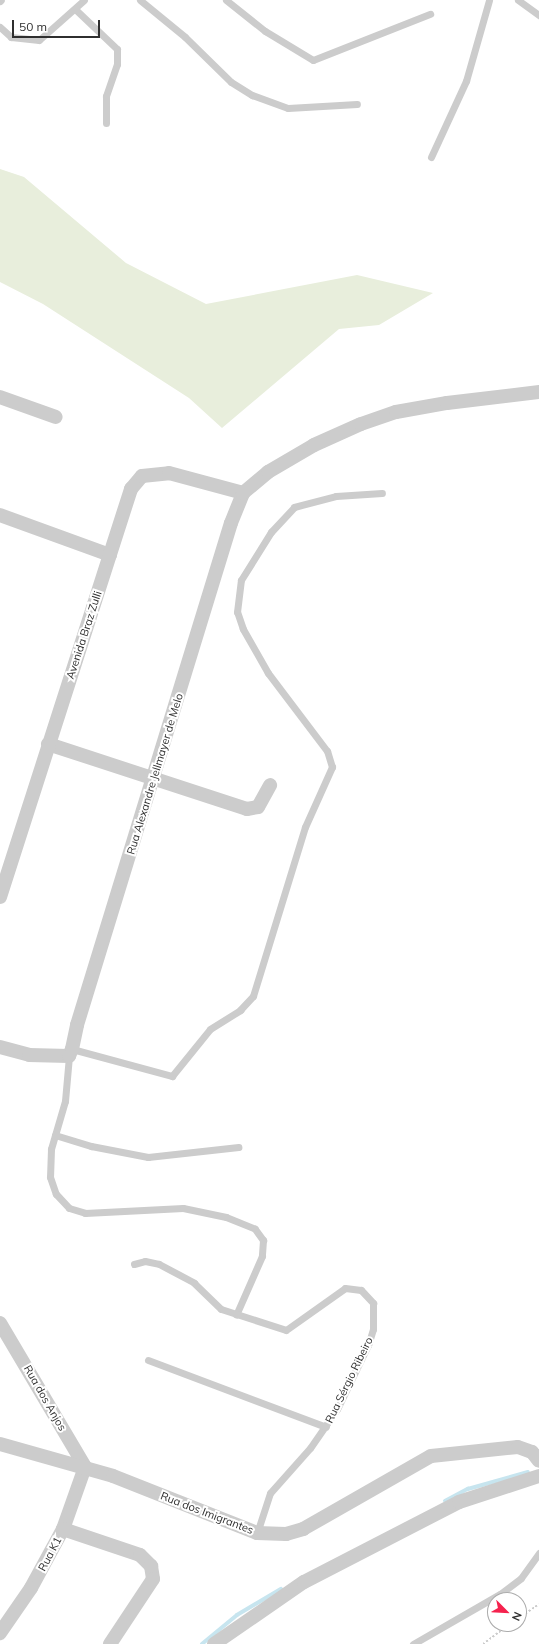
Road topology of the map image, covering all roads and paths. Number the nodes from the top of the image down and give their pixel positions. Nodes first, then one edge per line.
1 (84, 0) edge
2 (140, 0) edge
3 (226, 0) edge
4 (489, 0) edge
5 (518, 0) edge
6 (75, 9) junction
7 (430, 14) dead end
8 (539, 15) edge
9 (0, 27) edge
10 (357, 104) dead end
11 (106, 123) dead end
12 (431, 157) dead end
13 (539, 392) edge
14 (0, 397) edge
15 (56, 417) dead end
16 (382, 493) dead end
17 (243, 494) junction
18 (0, 515) edge
19 (110, 555) junction
20 (48, 744) junction
21 (154, 778) junction
22 (270, 785) dead end
23 (0, 897) edge
24 (0, 1047) edge
25 (70, 1052) junction
26 (55, 1135) junction
27 (238, 1147) dead end
28 (134, 1264) dead end
29 (236, 1315) junction
30 (3, 1326) edge
31 (148, 1360) dead end
32 (326, 1427) junction
33 (0, 1444) edge
34 (539, 1461) edge
35 (85, 1467) junction
36 (539, 1476) edge
37 (63, 1529) junction
38 (257, 1533) junction
39 (539, 1553) edge
40 (539, 1604) edge
41 (527, 1612) edge
42 (499, 1632) edge
43 (0, 1633) edge
44 (110, 1644) edge
45 (214, 1644) edge
46 (413, 1644) edge
47 (483, 1644) edge

1 - 6 lane
2 - 10 lane
3 - 7 lane
4 - 12 lane
5 - 8 lane
6 - 9 lane
6 - 11 lane
13 - 17 street
14 - 15 street
16 - 25 lane
17 - 19 street, Avenida Braz Zulli
17 - 21 street, Rua Alexandre Jellmayer de Melo
18 - 19 street
19 - 20 street, Avenida Braz Zulli
20 - 21 street
20 - 23 street, Avenida Braz Zulli
21 - 22 street
21 - 25 street, Rua Alexandre Jellmayer de Melo
24 - 25 street
25 - 26 lane
26 - 27 lane
26 - 29 lane
28 - 29 lane
29 - 32 lane, Rua Sérgio Ribeiro
30 - 35 street, Rua dos Anjos
31 - 32 lane
32 - 38 lane, Rua Sérgio Ribeiro
33 - 35 street, Rua dos Imigrantes
34 - 38 street, Rua dos Imigrantes
35 - 37 street, Rua K1
35 - 38 street, Rua dos Imigrantes
36 - 45 street
37 - 43 street, Rua K1
37 - 44 street
39 - 46 lane
40 - 41 path
42 - 47 path

